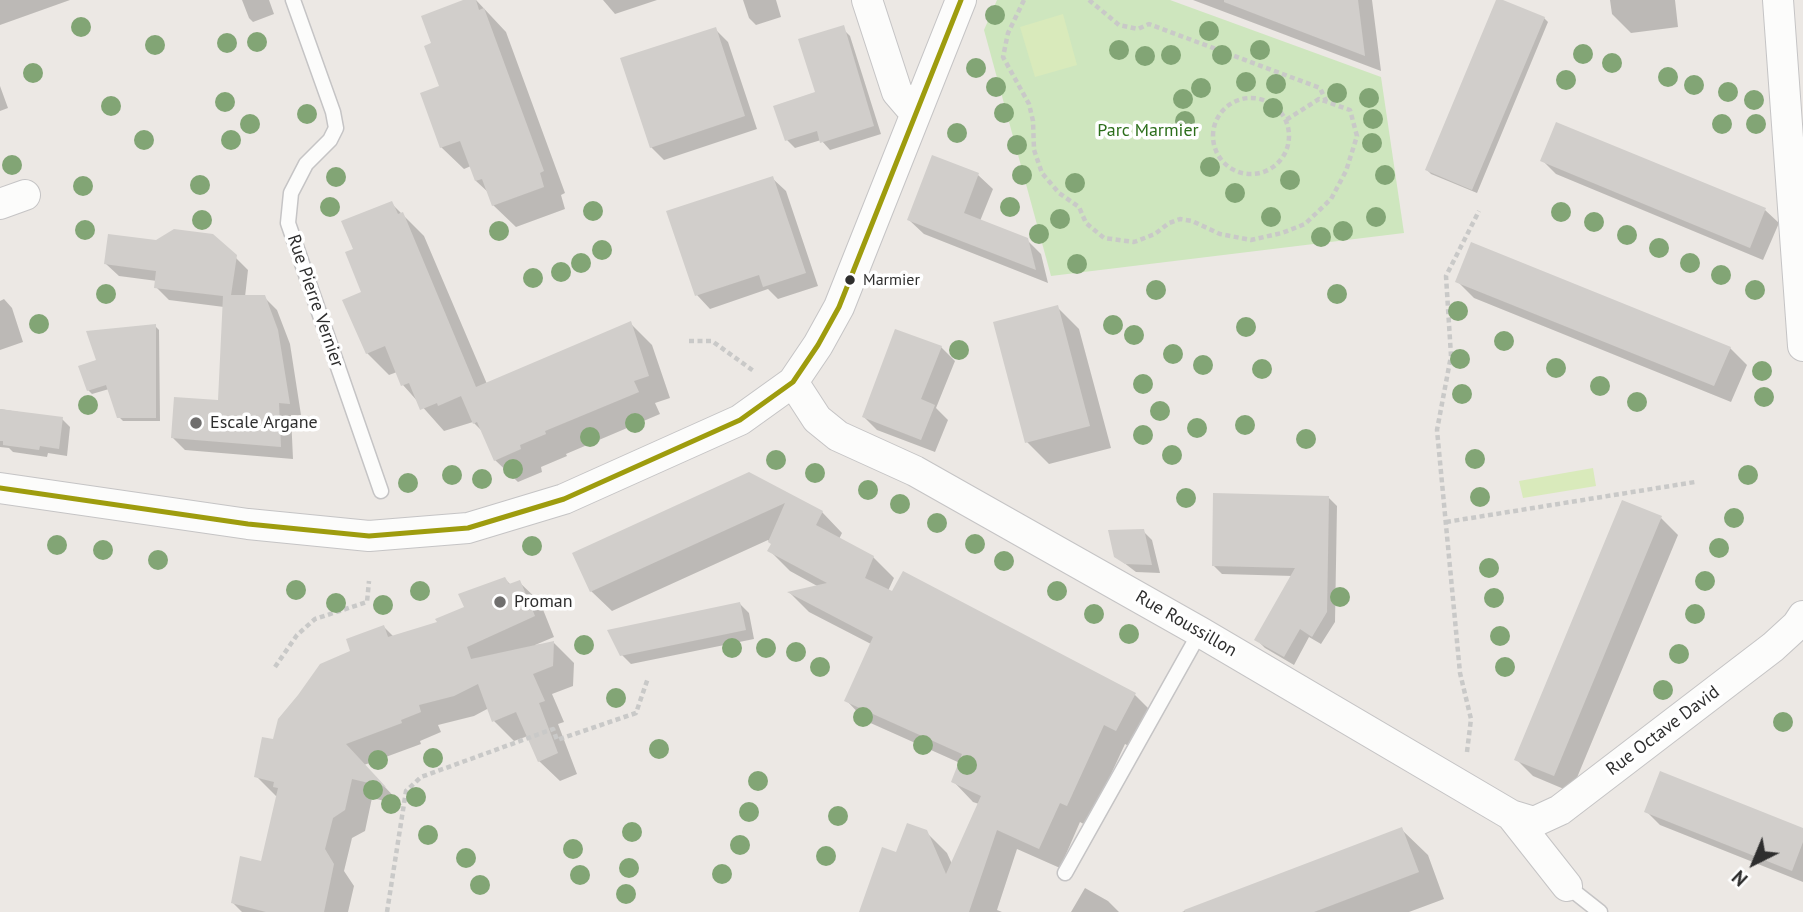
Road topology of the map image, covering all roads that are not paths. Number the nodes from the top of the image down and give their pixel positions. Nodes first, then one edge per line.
1 (293, 0) edge
2 (867, 0) edge
3 (961, 0) edge
4 (1778, 0) edge
5 (915, 113) junction
6 (1803, 346) edge
7 (793, 382) junction
8 (0, 488) edge
9 (381, 491) dead end
10 (1803, 615) edge
11 (1200, 632) junction
12 (1511, 815) junction
13 (1065, 873) dead end
14 (1567, 886) joint
15 (1598, 912) edge

1 - 9 lane, Rue Pierre Vernier
2 - 5 street
3 - 5 street
4 - 6 street
5 - 7 street
7 - 8 street
7 - 11 street, Rue Roussillon
10 - 12 street, Rue Octave David
11 - 12 street, Rue Roussillon
11 - 13 lane
12 - 14 street, Rue Roussillon
14 - 15 lane

